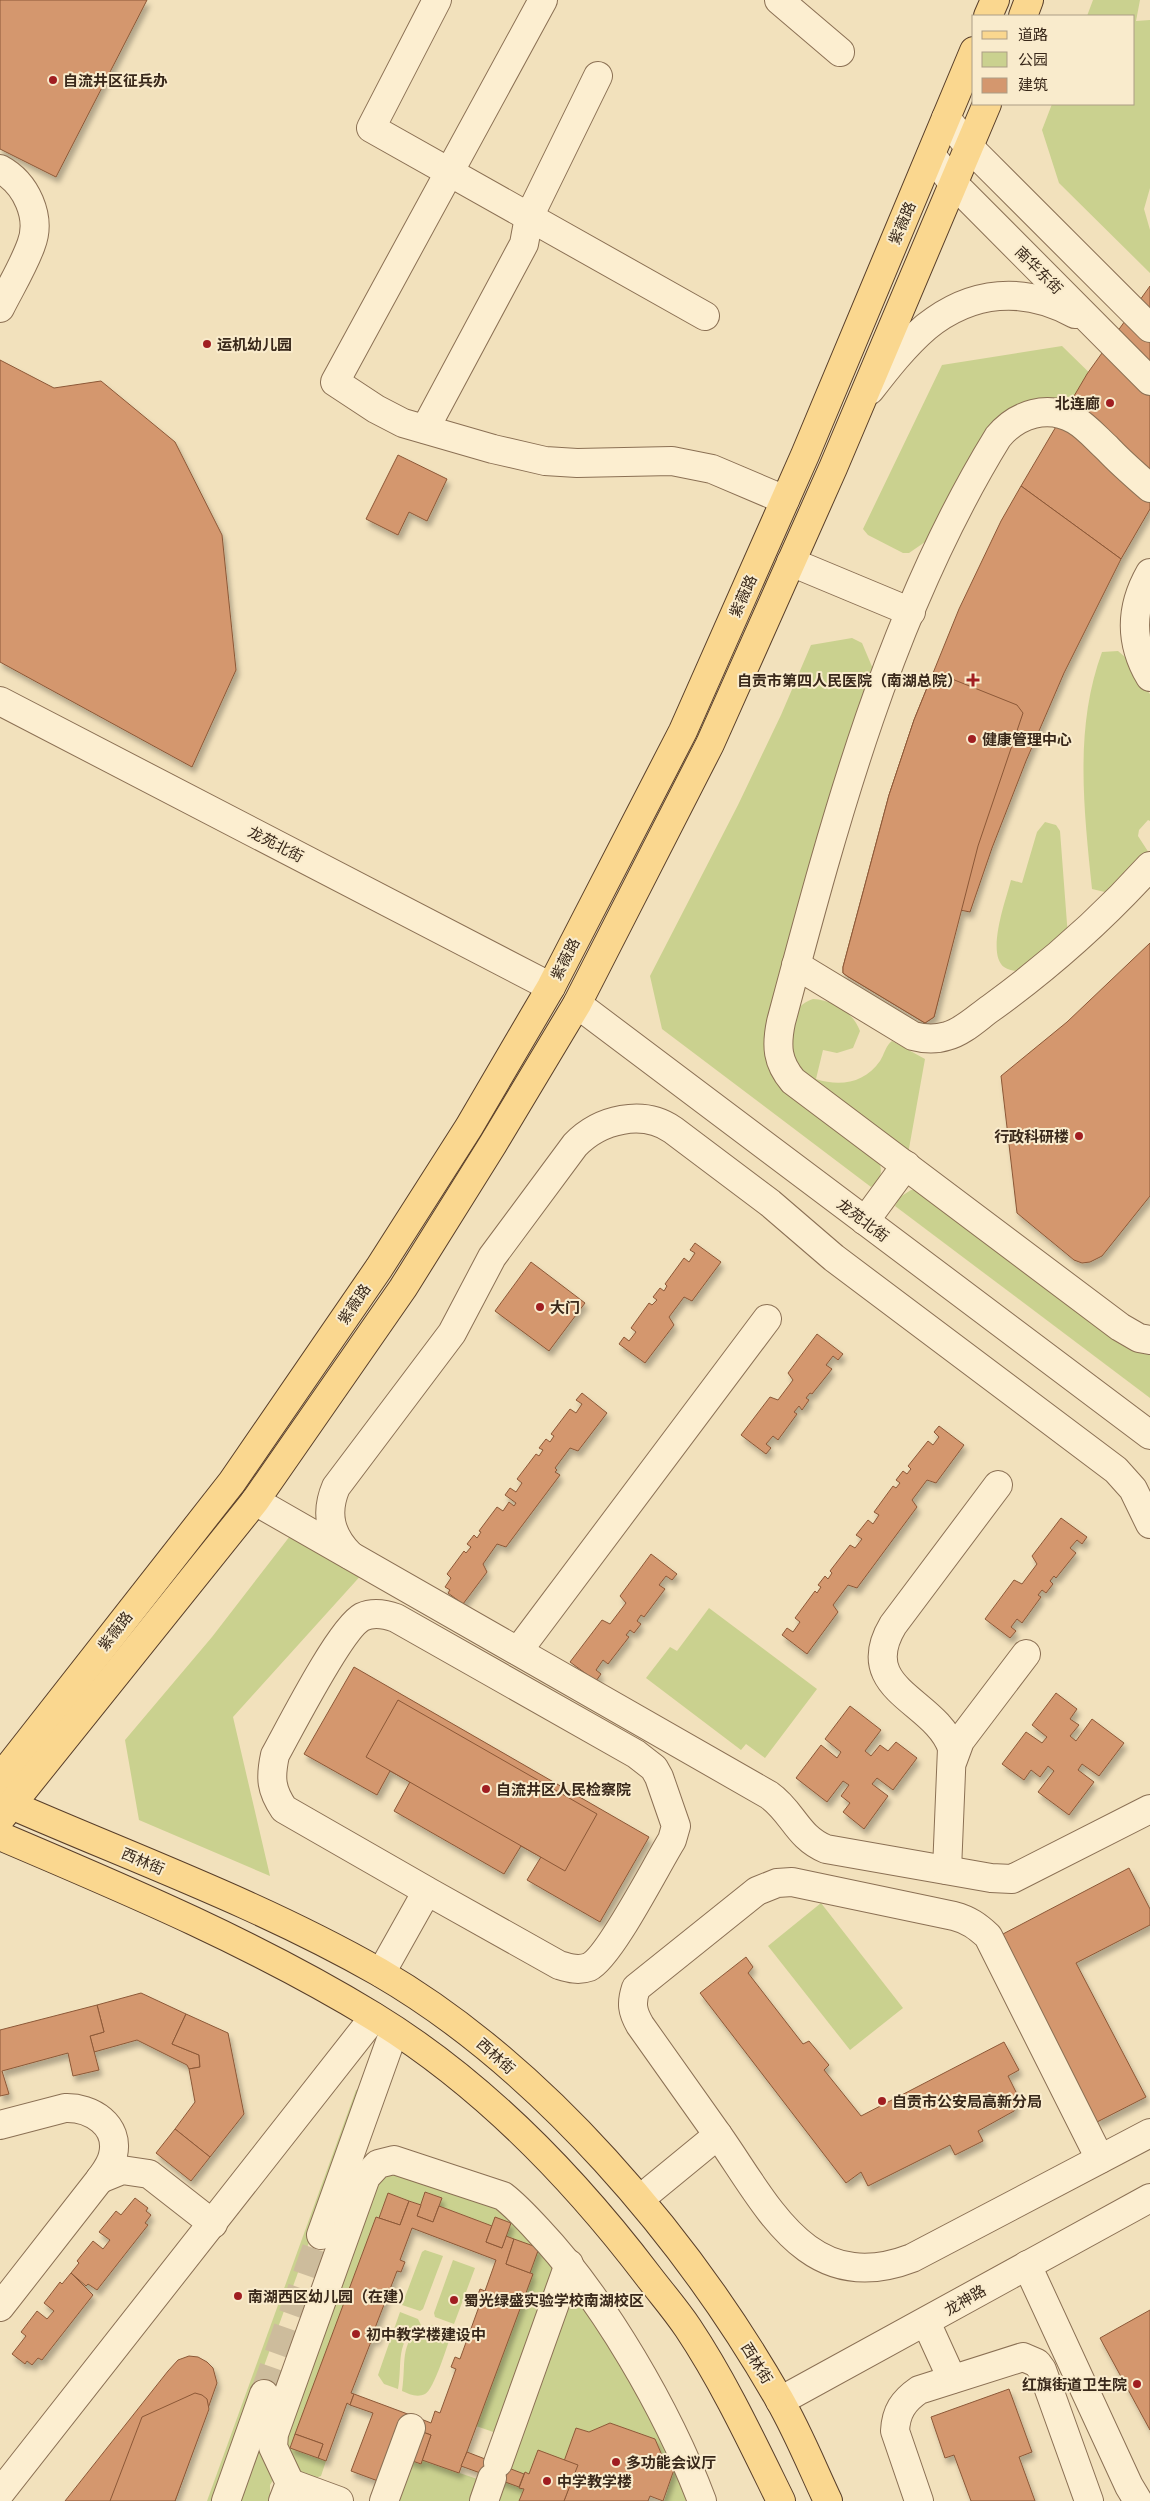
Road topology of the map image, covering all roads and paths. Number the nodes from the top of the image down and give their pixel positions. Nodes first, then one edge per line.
1 (437, 0) edge
2 (543, 0) edge
3 (779, 0) edge
4 (995, 0) edge
5 (1029, 0) edge
6 (988, 15) edge
7 (1023, 15) edge
8 (840, 52) dead end
9 (972, 57) edge
10 (598, 76) dead end
11 (987, 105) edge
12 (946, 118) junction
13 (969, 147) junction
14 (931, 156) junction
15 (0, 169) edge
16 (953, 184) junction
17 (529, 217) junction
18 (0, 308) edge
19 (705, 316) dead end
20 (1091, 323) junction
21 (1150, 328) edge
22 (1150, 381) edge
23 (861, 401) junction
24 (425, 429) junction
25 (1150, 488) edge
26 (785, 500) junction
27 (791, 562) junction
28 (1150, 573) edge
29 (911, 612) junction
30 (1150, 678) edge
31 (0, 701) edge
32 (1150, 866) edge
33 (796, 965) junction
34 (551, 987) junction
35 (577, 1004) junction
36 (906, 1166) junction
37 (865, 1221) junction
38 (767, 1319) dead end
39 (1150, 1340) edge
40 (1150, 1435) edge
41 (998, 1485) dead end
42 (255, 1501) junction
43 (1150, 1524) edge
44 (350, 1555) junction
45 (518, 1651) junction
46 (1026, 1654) dead end
47 (990, 1702) junction
48 (927, 1713) junction
49 (953, 1760) junction
50 (0, 1778) edge
51 (4, 1808) edge
52 (1150, 1809) edge
53 (0, 1836) edge
54 (947, 1870) junction
55 (427, 1892) junction
56 (381, 1973) junction
57 (384, 2024) junction
58 (0, 2125) edge
59 (1150, 2132) edge
60 (718, 2135) junction
61 (112, 2137) junction
62 (1100, 2159) junction
63 (149, 2174) junction
64 (100, 2179) junction
65 (1150, 2198) edge
66 (640, 2199) junction
67 (213, 2224) junction
68 (321, 2235) tunnel mouth
69 (569, 2264) junction
70 (1027, 2265) junction
71 (0, 2307) edge
72 (926, 2322) junction
73 (952, 2379) junction
74 (264, 2394) tunnel mouth
75 (780, 2401) junction
76 (411, 2428) dead end
77 (491, 2481) edge
78 (286, 2492) edge
79 (0, 2493) edge
80 (333, 2500) edge
81 (226, 2501) edge
82 (384, 2501) edge
83 (702, 2501) edge
84 (781, 2501) edge
85 (828, 2501) edge
86 (919, 2501) edge
87 (1089, 2501) edge
88 (1138, 2501) edge

1 - 17 street
2 - 24 street
3 - 8 street
4 - 6 main road
5 - 7 main road
9 - 12 main road, 紫薇路
10 - 17 street
11 - 13 main road, 紫薇路
12 - 13 street
12 - 14 main road, 紫薇路
13 - 16 main road, 紫薇路
13 - 21 street
14 - 16 street, 南华东街
14 - 26 main road, 紫薇路
15 - 18 street
16 - 20 street, 南华东街
16 - 23 main road, 紫薇路
17 - 19 street
17 - 24 street
20 - 22 street, 南华东街
20 - 23 street
23 - 27 main road, 紫薇路
24 - 26 street
25 - 29 street
26 - 34 main road, 紫薇路
27 - 29 street
27 - 35 main road, 紫薇路
28 - 30 street
29 - 33 street
31 - 34 street, 龙苑北街
32 - 33 street
33 - 36 street
34 - 50 main road, 紫薇路
35 - 37 street, 龙苑北街
35 - 42 main road, 紫薇路
36 - 37 street
36 - 39 street
37 - 40 street, 龙苑北街
38 - 45 street
41 - 48 street
42 - 44 street
42 - 51 main road, 紫薇路
43 - 44 street
44 - 45 street
45 - 54 street
46 - 47 street
47 - 48 street
47 - 49 street
48 - 49 street
49 - 54 street
51 - 56 main road, 西林街
52 - 54 street
53 - 57 main road
55 - 55 street
55 - 56 street
56 - 66 main road, 西林街
57 - 67 street
57 - 68 street
57 - 84 main road
58 - 61 street
59 - 62 street
60 - 62 street
60 - 62 street
60 - 66 street
61 - 63 street
61 - 64 street
63 - 64 street
63 - 67 street
64 - 71 street
65 - 70 street, 龙神路
66 - 75 main road, 西林街
67 - 79 street
69 - 77 street
69 - 78 street
69 - 83 street
70 - 72 street, 龙神路
70 - 88 street
72 - 73 street
72 - 75 street, 龙神路
73 - 86 street
73 - 87 street
74 - 81 street
75 - 85 main road, 西林街
76 - 82 street
78 - 80 street

